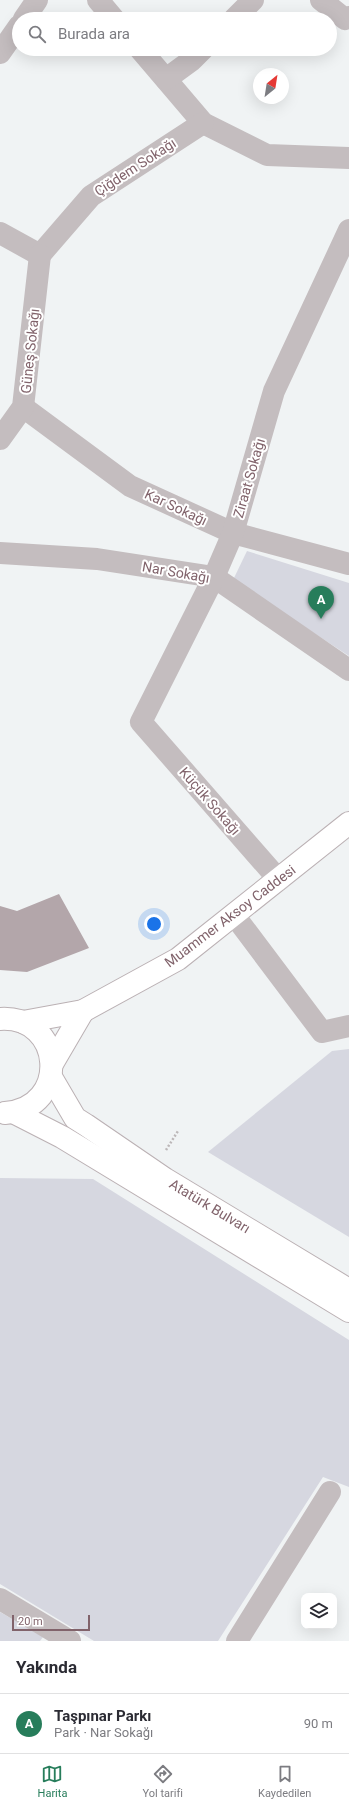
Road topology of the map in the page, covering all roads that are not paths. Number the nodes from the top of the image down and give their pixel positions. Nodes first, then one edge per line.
1 (37, 0) edge
2 (98, 0) edge
3 (253, 0) edge
4 (321, 0) edge
5 (29, 12) edge
6 (108, 12) edge
7 (241, 12) edge
8 (336, 12) edge
9 (337, 13) edge
10 (349, 17) edge
11 (12, 36) edge
12 (0, 53) edge
13 (146, 56) edge
14 (196, 56) edge
15 (166, 79) junction
16 (203, 123) junction
17 (349, 158) edge
18 (349, 230) edge
19 (0, 233) edge
20 (40, 256) junction
21 (24, 407) junction
22 (0, 439) edge
23 (234, 533) junction
24 (0, 553) edge
25 (349, 564) edge
26 (214, 578) junction
27 (349, 670) edge
28 (141, 722) joint
29 (349, 823) edge
30 (279, 880) junction
31 (234, 915) junction
32 (83, 1011) junction
33 (0, 1019) edge
34 (22, 1022) junction
35 (349, 1026) edge
36 (52, 1071) junction
37 (4, 1114) edge
38 (349, 1290) edge
39 (349, 1311) edge
40 (330, 1492) dead end
41 (0, 1599) edge
42 (70, 1641) edge
43 (237, 1641) edge

1 - 5 street
2 - 6 street
3 - 7 street
4 - 8 street
9 - 10 street
11 - 12 street
13 - 15 street
14 - 15 street
15 - 16 street
16 - 17 street
16 - 20 street, Çiğdem Sokağı
18 - 23 street, Ziraat Sokağı
19 - 20 street
20 - 21 street, Güneş Sokağı
21 - 22 street, Güneş Sokağı
21 - 23 street, Kar Sokağı
23 - 25 street, Kar Sokağı
23 - 26 street, Ziraat Sokağı
24 - 26 street, Nar Sokağı
26 - 27 street, Nar Sokağı
26 - 28 street, Ziraat Sokağı
28 - 30 street, Küçük Sokağı
29 - 30 main road, Muammer Aksoy Caddesi
30 - 31 main road, Muammer Aksoy Caddesi
31 - 32 main road, Muammer Aksoy Caddesi
31 - 35 street
32 - 34 main road
32 - 36 main road
33 - 34 main road
34 - 36 main road
36 - 37 main road
36 - 38 main road, Atatürk Bulvarı
37 - 39 main road
40 - 43 street
41 - 42 street

